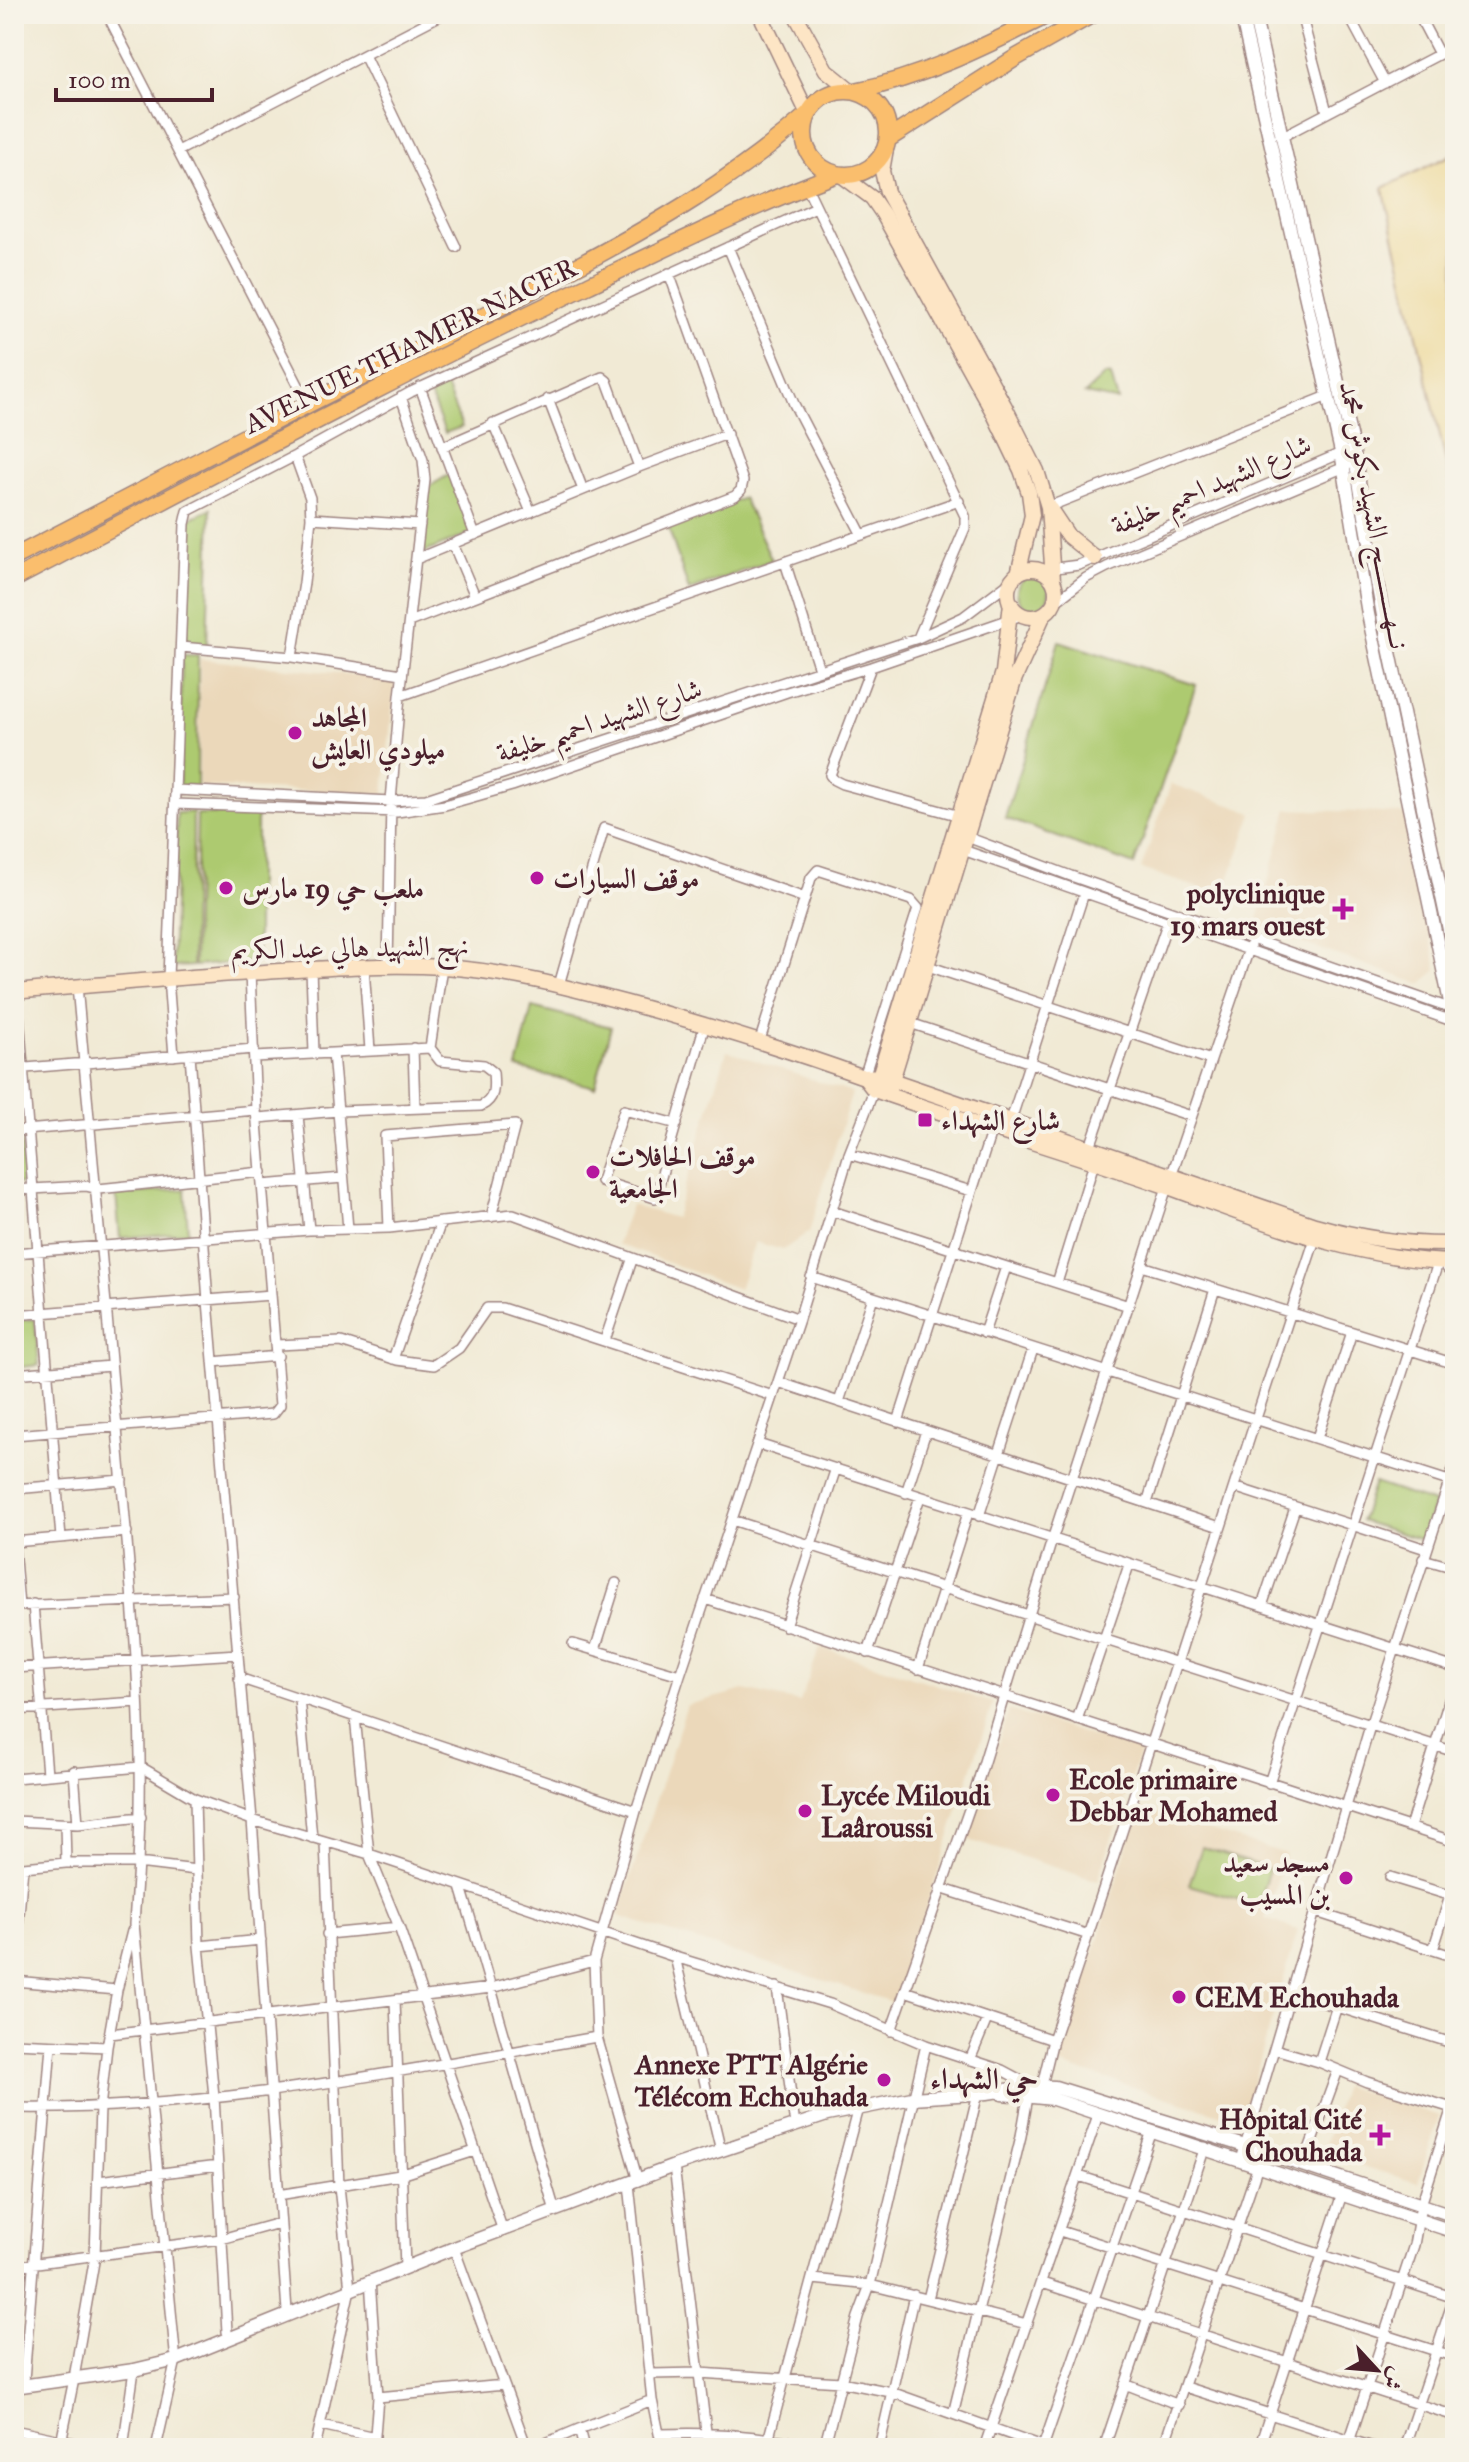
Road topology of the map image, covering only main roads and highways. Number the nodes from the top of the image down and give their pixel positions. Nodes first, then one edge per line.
1 (760, 14) edge
2 (795, 14) edge
3 (1050, 14) edge
4 (1093, 14) edge
5 (854, 91) junction
6 (808, 114) junction
7 (888, 141) junction
8 (839, 175) junction
9 (1048, 507) junction
10 (14, 557) edge
11 (1095, 558) road end
12 (1048, 573) junction
13 (1015, 577) junction
14 (14, 579) edge
15 (1049, 608) junction
16 (1014, 612) junction
17 (15, 992) edge
18 (880, 1084) junction
19 (1169, 1180) junction
20 (1455, 1244) edge
21 (1445, 1262) edge

1 - 6 main road
2 - 5 main road
3 - 5 highway
4 - 7 highway
5 - 6 highway
5 - 7 highway
6 - 8 highway
6 - 10 highway, AVENUE THAMER NACER
7 - 8 highway
7 - 9 main road
8 - 13 main road
8 - 14 highway, AVENUE THAMER NACER
9 - 11 main road
9 - 12 main road
12 - 13 main road
12 - 15 main road
13 - 16 main road
15 - 16 main road
15 - 18 main road
16 - 18 main road
17 - 18 main road, نهج الشهيد هالي عبد الكريم
18 - 19 main road
18 - 19 main road
19 - 20 main road
19 - 21 main road

